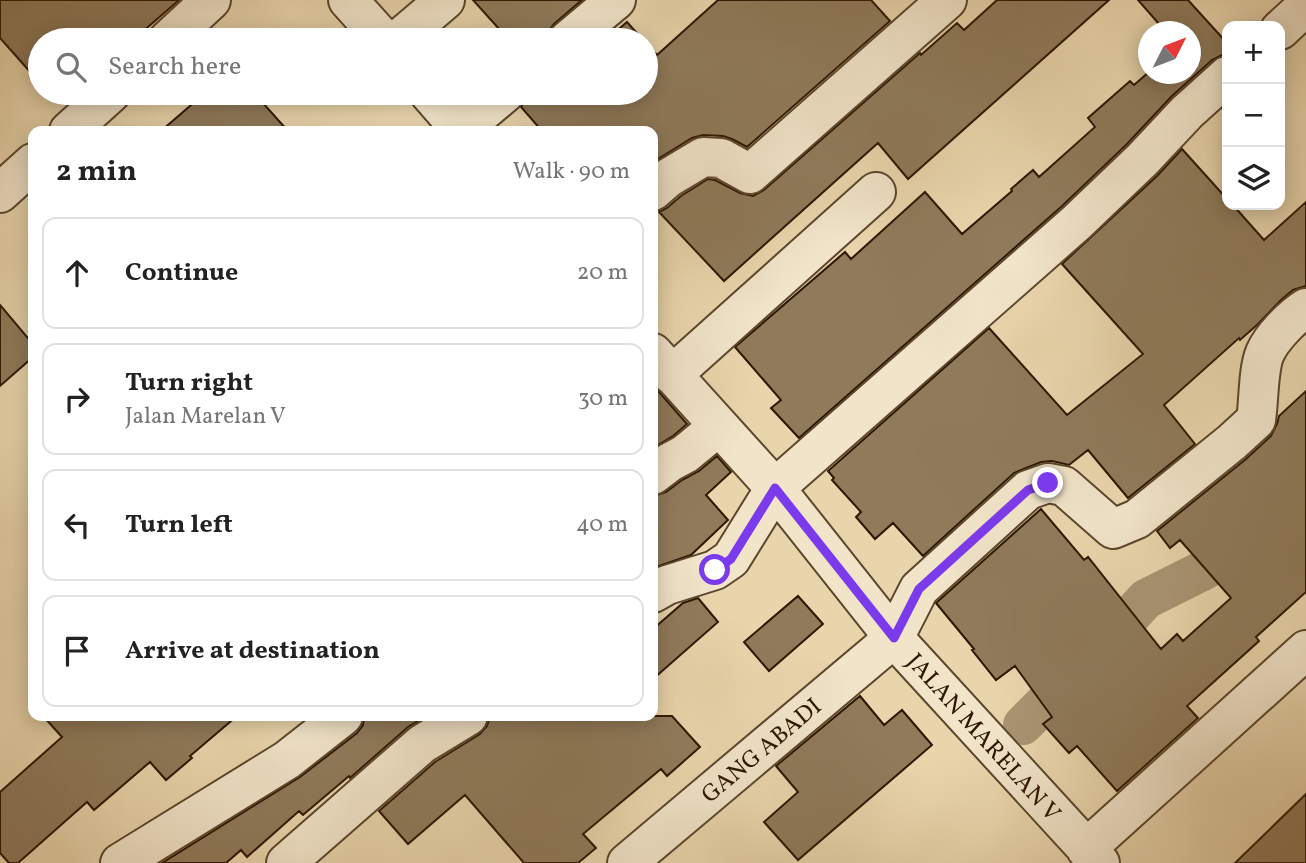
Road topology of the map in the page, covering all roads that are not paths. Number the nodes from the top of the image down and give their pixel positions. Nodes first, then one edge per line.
1 (211, 0) edge
2 (348, 0) edge
3 (413, 0) edge
4 (445, 0) edge
5 (616, 0) edge
6 (947, 0) edge
7 (1306, 6) edge
8 (1285, 25) edge
9 (181, 28) edge
10 (377, 28) edge
11 (393, 28) edge
12 (400, 28) edge
13 (582, 28) edge
14 (1222, 80) edge
15 (98, 105) edge
16 (439, 105) edge
17 (491, 105) edge
18 (75, 126) edge
19 (457, 126) edge
20 (467, 126) edge
21 (28, 168) edge
22 (658, 187) edge
23 (876, 192) dead end
24 (0, 193) edge
25 (1306, 308) edge
26 (662, 364) edge
27 (719, 426) junction
28 (658, 471) edge
29 (775, 488) junction
30 (658, 590) edge
31 (894, 638) junction
32 (1306, 650) edge
33 (337, 721) edge
34 (460, 721) edge
35 (1093, 856) edge
36 (120, 863) edge
37 (286, 863) edge
38 (627, 863) edge

1 - 9 street
2 - 10 street
3 - 11 street
4 - 12 street
5 - 13 street
6 - 22 street
7 - 8 street
14 - 29 street
15 - 18 street
16 - 19 street
17 - 20 street
21 - 24 street
23 - 26 street
25 - 31 street
26 - 27 street, JALAN MARELAN V
27 - 28 street
27 - 29 street, JALAN MARELAN V
29 - 30 street
29 - 31 street, JALAN MARELAN V
31 - 35 street, JALAN MARELAN V
31 - 38 street, GANG ABADI
32 - 35 street
33 - 36 street
34 - 37 street

